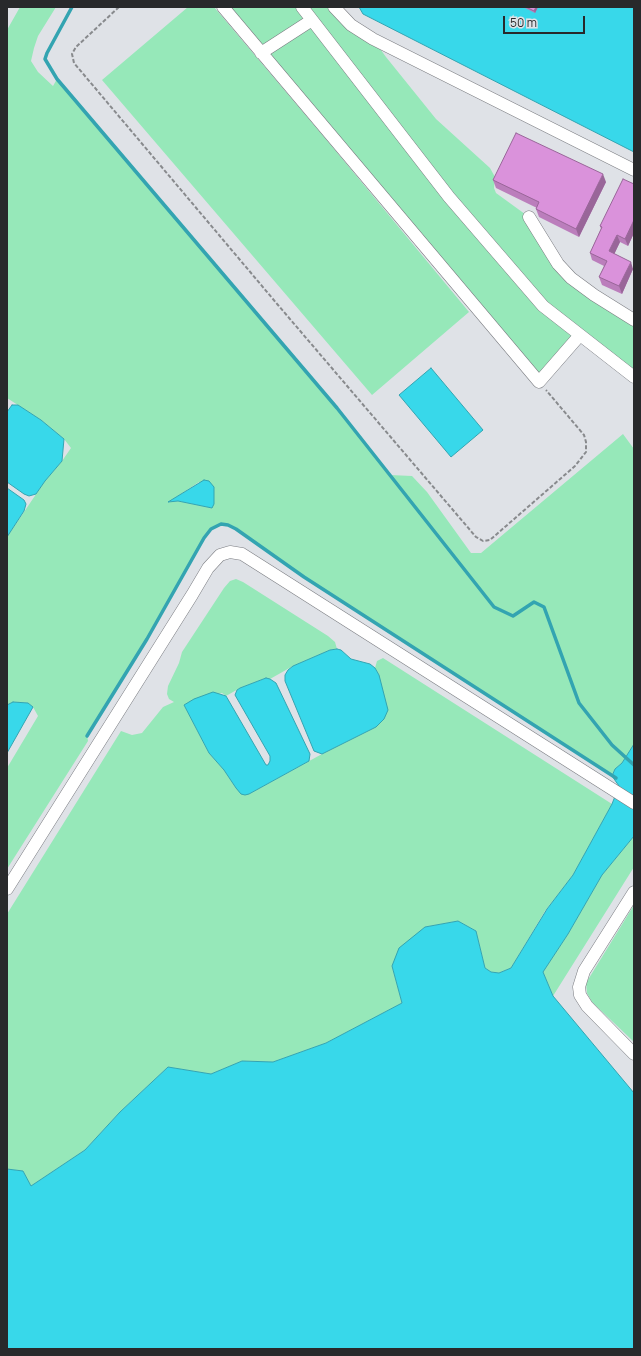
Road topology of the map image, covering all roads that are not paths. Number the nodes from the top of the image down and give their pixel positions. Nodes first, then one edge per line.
1 (223, 7) edge
2 (302, 7) edge
3 (334, 7) edge
4 (312, 20) junction
5 (261, 53) junction
6 (634, 170) edge
7 (529, 217) dead end
8 (634, 320) edge
9 (580, 335) junction
10 (634, 377) edge
11 (634, 803) edge
12 (7, 889) edge
13 (634, 892) edge
14 (634, 1054) edge

1 - 5 lane
2 - 4 lane
3 - 6 lane
4 - 5 lane
4 - 9 lane
5 - 9 lane
7 - 8 lane
9 - 10 lane
11 - 12 lane
13 - 14 lane

